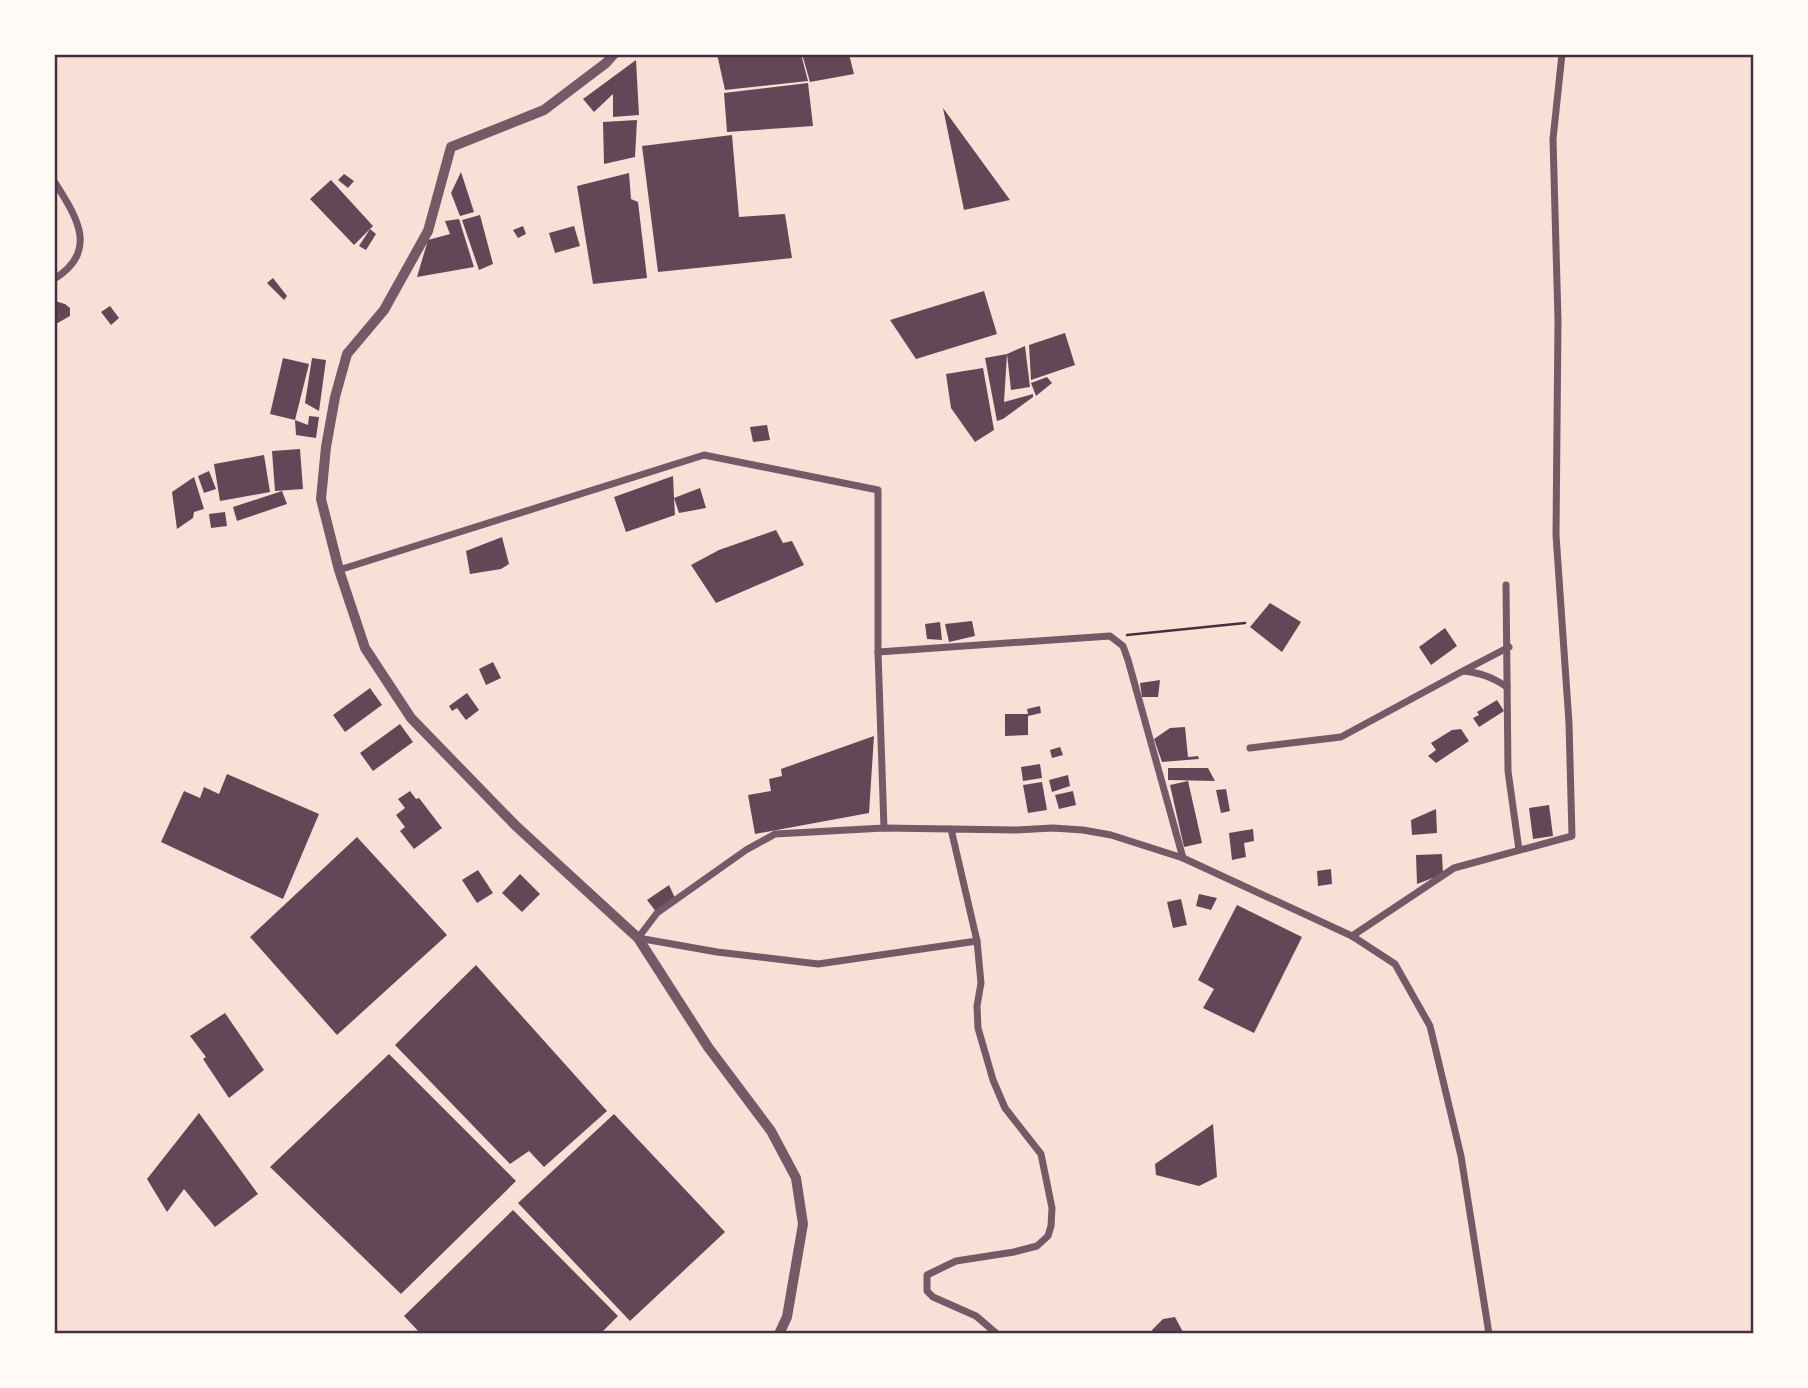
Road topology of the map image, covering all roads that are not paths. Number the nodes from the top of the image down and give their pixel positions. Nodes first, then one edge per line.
1 (614, 54) edge
2 (1562, 54) edge
3 (54, 181) edge
4 (54, 279) edge
5 (339, 570) junction
6 (1507, 585) dead end
7 (1509, 647) junction
8 (878, 652) junction
9 (1463, 671) junction
10 (1507, 687) junction
11 (1250, 748) dead end
12 (884, 828) junction
13 (951, 829) junction
14 (1519, 850) junction
15 (1183, 858) junction
16 (1352, 936) junction
17 (638, 938) junction
18 (977, 941) junction
19 (779, 1334) edge
20 (997, 1334) edge
21 (1489, 1334) edge

1 - 5 street
2 - 14 street
3 - 4 street
5 - 8 street
5 - 17 street
6 - 7 street
7 - 9 street
7 - 10 street
8 - 12 street
8 - 15 street
9 - 10 street
9 - 11 street
10 - 14 street
12 - 13 street
12 - 17 street
13 - 15 street
13 - 18 street
14 - 16 street
15 - 16 street
16 - 21 street
17 - 18 street
17 - 19 street
18 - 20 street

